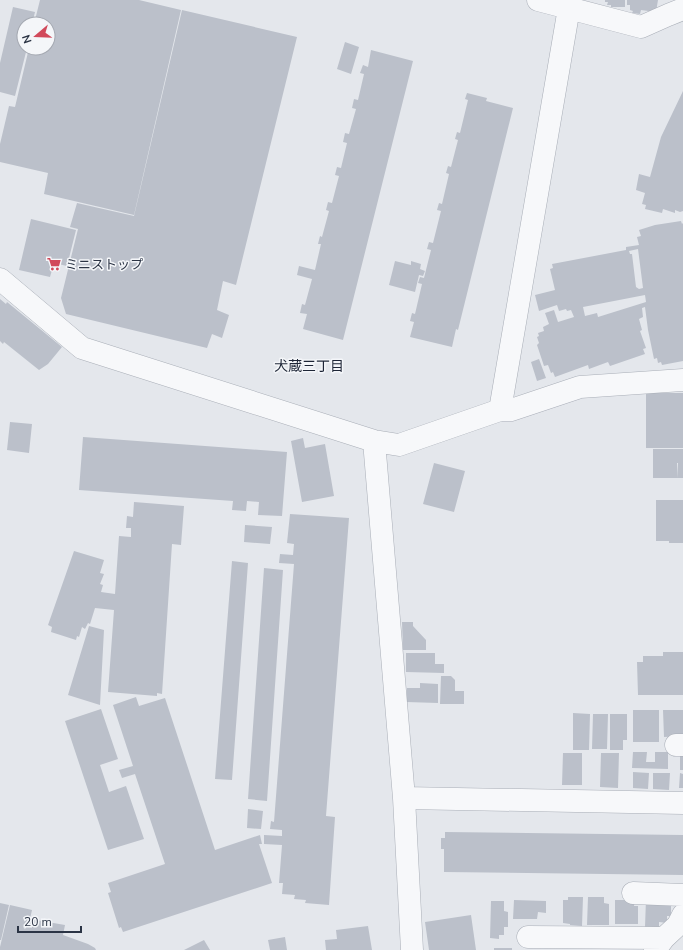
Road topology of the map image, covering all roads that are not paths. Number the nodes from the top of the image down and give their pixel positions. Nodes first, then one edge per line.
1 (552, 3) edge
2 (674, 8) edge
3 (0, 279) edge
4 (683, 380) edge
5 (500, 410) junction
6 (374, 441) junction
7 (404, 798) junction
8 (683, 803) edge
9 (633, 894) dead end
10 (683, 895) edge
11 (683, 915) edge
12 (528, 937) dead end
13 (659, 944) edge
14 (412, 950) edge

1 - 2 street
1 - 5 street
3 - 6 street
4 - 5 street
5 - 6 street
6 - 7 street
7 - 8 street
7 - 14 street
9 - 10 street
11 - 13 street
12 - 13 street

